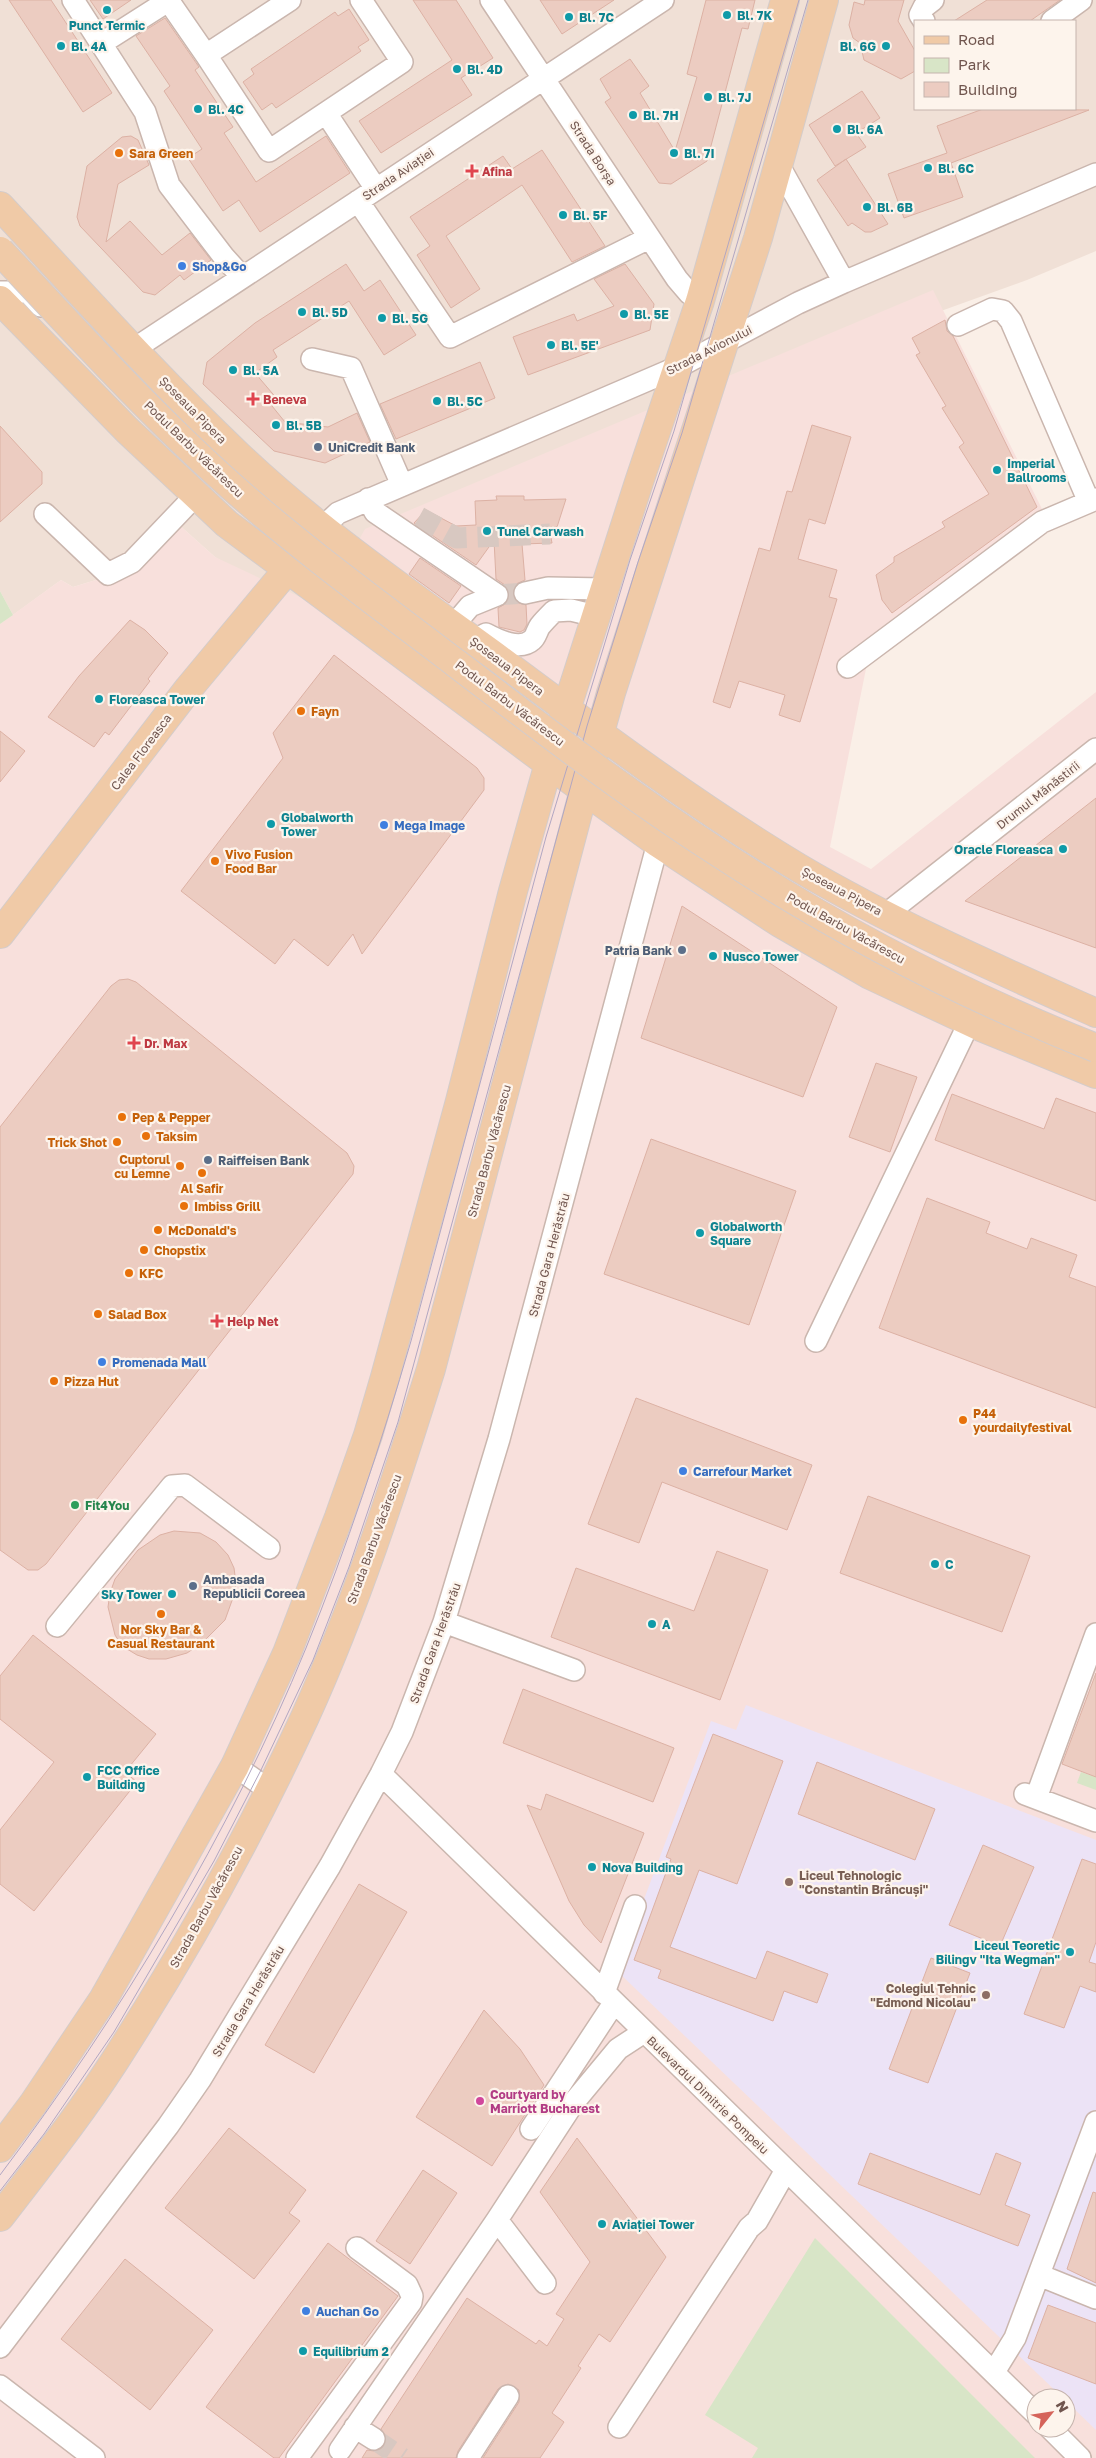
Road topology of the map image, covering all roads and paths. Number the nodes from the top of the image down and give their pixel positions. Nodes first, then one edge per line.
1 (73, 0) edge
2 (168, 0) edge
3 (290, 0) edge
4 (361, 0) edge
5 (491, 0) edge
6 (663, 0) edge
7 (785, 0) edge
8 (824, 0) edge
9 (933, 0) edge
10 (1081, 0) edge
11 (923, 20) edge
12 (1053, 20) edge
13 (102, 43) junction
14 (206, 55) junction
15 (543, 78) junction
16 (326, 113) junction
17 (778, 164) junction
18 (1096, 174) edge
19 (376, 189) junction
20 (358, 201) junction
21 (0, 206) edge
22 (649, 238) junction
23 (0, 251) edge
24 (242, 277) junction
25 (844, 282) junction
26 (0, 292) edge
27 (0, 300) edge
28 (700, 301) junction
29 (958, 325) dead end
30 (725, 342) junction
31 (134, 349) junction
32 (312, 359) dead end
33 (678, 367) junction
34 (402, 484) junction
35 (195, 496) junction
36 (368, 499) junction
37 (1093, 500) edge
38 (45, 514) dead end
39 (219, 517) junction
40 (323, 527) junction
41 (287, 570) junction
42 (605, 589) junction
43 (497, 594) junction
44 (554, 612) junction
45 (596, 616) junction
46 (471, 634) junction
47 (848, 667) dead end
48 (567, 710) junction
49 (599, 735) junction
50 (1094, 753) edge
51 (549, 764) junction
52 (584, 790) junction
53 (658, 843) junction
54 (885, 915) junction
55 (0, 934) edge
56 (1096, 1013) edge
57 (970, 1021) junction
58 (1096, 1048) edge
59 (1096, 1074) edge
60 (816, 1341) dead end
61 (269, 1548) dead end
62 (444, 1622) junction
63 (57, 1626) dead end
64 (1096, 1634) edge
65 (574, 1670) dead end
66 (235, 1766) junction
67 (381, 1774) junction
68 (269, 1790) junction
69 (1096, 1821) edge
70 (634, 1906) dead end
71 (609, 1998) junction
72 (644, 2032) junction
73 (1096, 2122) edge
74 (531, 2129) dead end
75 (0, 2148) edge
76 (786, 2170) junction
77 (0, 2217) edge
78 (497, 2220) junction
79 (357, 2248) dead end
80 (1039, 2275) junction
81 (545, 2282) dead end
82 (1096, 2298) edge
83 (0, 2347) edge
84 (994, 2372) junction
85 (0, 2386) edge
86 (508, 2396) dead end
87 (1026, 2404) edge
88 (355, 2427) junction
89 (619, 2427) dead end
90 (1060, 2438) edge
91 (374, 2439) tunnel mouth
92 (340, 2450) dead end
93 (94, 2458) edge
94 (297, 2458) edge
95 (468, 2458) edge
96 (1080, 2458) edge

1 - 13 street
2 - 13 street
2 - 14 street
3 - 14 street
4 - 16 street
5 - 15 street, Strada Borșa
6 - 15 street, Strada Aviației
7 - 28 main road
8 - 17 main road, Strada Barbu Văcărescu
9 - 11 street
10 - 12 street
13 - 24 street
14 - 16 street
15 - 19 street, Strada Aviației
15 - 22 street, Strada Borșa
16 - 19 street
17 - 25 street
17 - 30 main road, Strada Barbu Văcărescu
18 - 25 street, Strada Avionului
19 - 20 street, Strada Aviației
20 - 22 street
20 - 24 street, Strada Aviației
21 - 31 main road, Șoseaua Pipera
22 - 28 street, Strada Borșa
23 - 58 main road, Podul Barbu Văcărescu, bridge
24 - 31 street, Strada Aviației
25 - 30 street, Strada Avionului
26 - 39 street
27 - 35 main road
28 - 33 main road
29 - 37 street
30 - 33 street, Strada Avionului
30 - 49 main road, Strada Barbu Văcărescu
31 - 40 main road, Șoseaua Pipera
32 - 34 street
33 - 34 street, Strada Avionului
33 - 42 main road
34 - 36 street, Strada Avionului
35 - 38 street
35 - 39 main road
36 - 40 street, Strada Avionului
36 - 43 street
37 - 47 street
39 - 41 main road
40 - 41 main road, Calea Floreasca
40 - 46 main road, Șoseaua Pipera
41 - 51 main road
41 - 55 main road, Calea Floreasca
42 - 44 street
42 - 45 main road
43 - 46 street
43 - 46 street
44 - 45 street
44 - 46 street
45 - 48 main road
46 - 48 main road, Șoseaua Pipera
48 - 49 main road, Șoseaua Pipera
48 - 51 main road
49 - 52 main road, Strada Barbu Văcărescu
49 - 54 main road, Șoseaua Pipera
50 - 54 street, Drumul Mănăstirii
51 - 52 main road
51 - 66 main road
52 - 53 main road
52 - 68 main road, Strada Barbu Văcărescu
53 - 57 main road
53 - 62 street, Strada Gara Herăstrău
54 - 56 main road, Șoseaua Pipera
57 - 59 main road
57 - 60 street
61 - 63 street
62 - 65 street
62 - 67 street, Strada Gara Herăstrău
64 - 69 street
66 - 68 street
66 - 75 main road
67 - 71 street, Bulevardul Dimitrie Pompeiu
67 - 83 street, Strada Gara Herăstrău
68 - 77 main road, Strada Barbu Văcărescu
70 - 71 street
71 - 72 street, Bulevardul Dimitrie Pompeiu
71 - 74 street
72 - 76 street, Bulevardul Dimitrie Pompeiu
72 - 78 street
73 - 80 street
76 - 84 street, Bulevardul Dimitrie Pompeiu
76 - 89 street
78 - 81 street
78 - 88 street
79 - 94 street
80 - 82 street
80 - 84 street
84 - 87 street, Bulevardul Dimitrie Pompeiu
85 - 93 street
86 - 95 street
88 - 91 street
88 - 92 street
90 - 96 street

